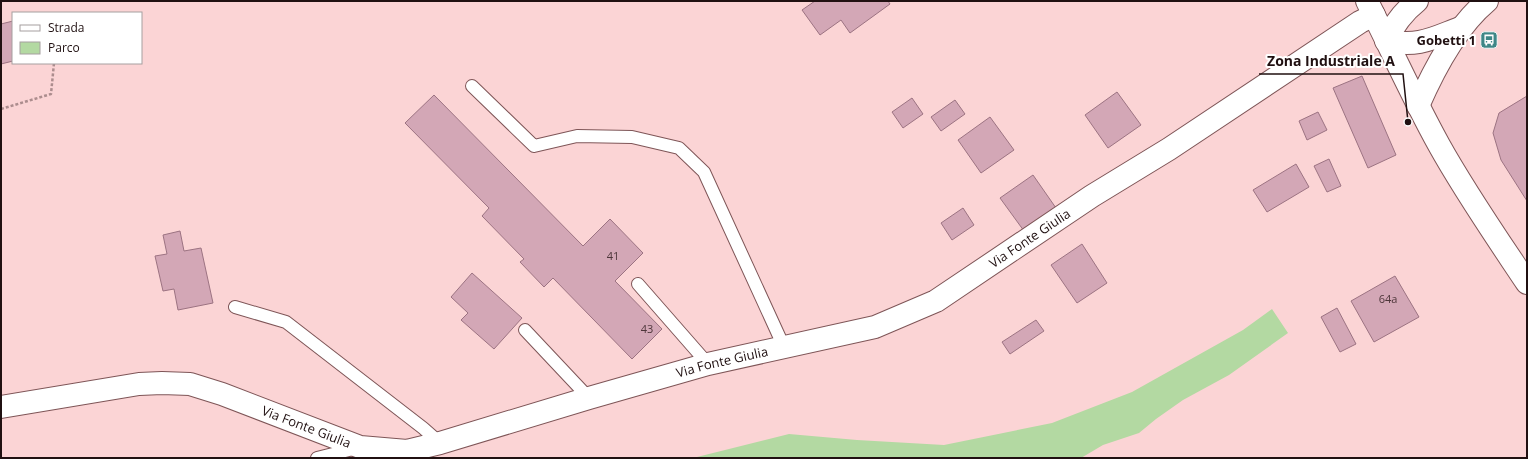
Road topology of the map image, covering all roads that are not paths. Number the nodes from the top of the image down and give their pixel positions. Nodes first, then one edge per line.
1 (1417, 1) edge
2 (1487, 1) edge
3 (1370, 8) edge
4 (1460, 28) junction
5 (1386, 41) junction
6 (472, 86) dead end
7 (1418, 106) junction
8 (1527, 283) edge
9 (638, 284) dead end
10 (235, 307) dead end
11 (525, 330) dead end
12 (784, 347) junction
13 (708, 364) junction
14 (589, 398) junction
15 (1, 407) edge
16 (440, 443) junction
17 (360, 447) junction
18 (317, 458) edge

1 - 5 street
2 - 4 street
3 - 5 street
3 - 12 street, Via Fonte Giulia
4 - 5 street
4 - 7 street
5 - 7 street
6 - 12 lane
7 - 8 street
9 - 13 lane
10 - 16 lane
11 - 14 lane
12 - 13 street, Via Fonte Giulia
13 - 14 street, Via Fonte Giulia
14 - 16 street, Via Fonte Giulia
15 - 17 street, Via Fonte Giulia
16 - 17 street, Via Fonte Giulia
17 - 18 lane

